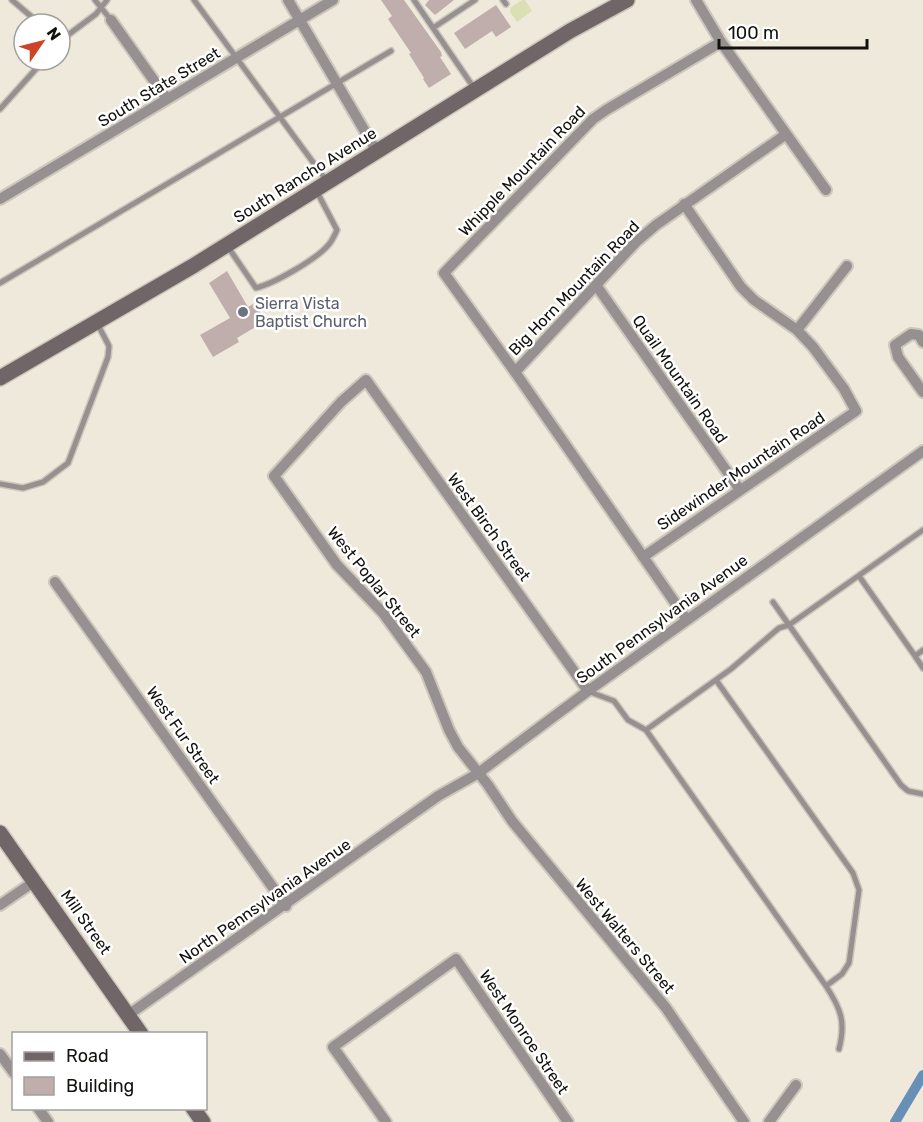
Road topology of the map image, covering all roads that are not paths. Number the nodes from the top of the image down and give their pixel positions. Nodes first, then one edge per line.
1 (12, 0) edge
2 (95, 0) edge
3 (107, 0) edge
4 (194, 0) edge
5 (288, 0) edge
6 (333, 0) edge
7 (414, 0) edge
8 (475, 0) edge
9 (696, 0) edge
10 (619, 2) edge
11 (100, 6) junction
12 (26, 12) edge
13 (111, 20) joint
14 (300, 20) junction
15 (433, 28) junction
16 (72, 32) edge
17 (721, 42) junction
18 (391, 51) dead end
19 (237, 58) junction
20 (33, 72) edge
21 (337, 83) junction
22 (476, 91) junction
23 (167, 99) junction
24 (0, 109) edge
25 (280, 117) junction
26 (785, 135) junction
27 (377, 152) junction
28 (322, 186) junction
29 (826, 190) dead end
30 (0, 199) edge
31 (684, 204) junction
32 (227, 245) junction
33 (847, 266) dead end
34 (0, 283) edge
35 (596, 285) junction
36 (96, 322) junction
37 (797, 330) junction
38 (923, 342) edge
39 (514, 372) junction
40 (0, 378) edge
41 (366, 380) joint
42 (923, 392) edge
43 (923, 451) edge
44 (0, 484) edge
45 (740, 490) junction
46 (923, 530) edge
47 (643, 556) junction
48 (859, 576) junction
49 (55, 582) dead end
50 (773, 602) dead end
51 (687, 620) junction
52 (789, 625) junction
53 (923, 650) edge
54 (915, 656) junction
55 (923, 668) edge
56 (716, 681) junction
57 (588, 691) junction
58 (646, 730) junction
59 (477, 774) junction
60 (923, 794) edge
61 (418, 811) joint
62 (0, 832) edge
63 (35, 881) junction
64 (0, 905) edge
65 (286, 906) junction
66 (826, 986) junction
67 (129, 1015) junction
68 (140, 1032) edge
69 (839, 1049) dead end
70 (0, 1054) edge
71 (12, 1070) edge
72 (796, 1085) dead end
73 (386, 1122) edge
74 (568, 1122) edge
75 (744, 1122) edge
76 (769, 1122) edge

1 - 12 lane
2 - 11 lane
3 - 11 lane
4 - 19 lane
5 - 14 street
6 - 14 street, South State Street
7 - 15 lane
8 - 15 lane
9 - 17 street
10 - 22 street, South Rancho Avenue
11 - 13 lane
11 - 16 lane
13 - 23 street
14 - 19 street, South State Street
14 - 21 street
15 - 22 lane
17 - 26 street
17 - 39 street, Whipple Mountain Road
18 - 21 lane
19 - 23 street, South State Street
19 - 25 lane
20 - 24 lane
21 - 25 lane
21 - 27 street
22 - 27 street, South Rancho Avenue
23 - 30 street, South State Street
25 - 28 lane
25 - 34 lane
26 - 29 street
26 - 31 street, Big Horn Mountain Road
27 - 28 street, South Rancho Avenue
28 - 32 street, South Rancho Avenue
28 - 32 lane
31 - 35 street, Big Horn Mountain Road
31 - 37 street
32 - 36 street, South Rancho Avenue
33 - 37 street
35 - 39 street, Big Horn Mountain Road
35 - 45 street, Quail Mountain Road
36 - 40 street, South Rancho Avenue
36 - 44 lane
37 - 45 street, Sidewinder Mountain Road
38 - 42 street
39 - 47 street, Big Horn Mountain Road
41 - 57 street, West Birch Street
41 - 59 street, West Poplar Street
43 - 51 street, South Pennsylvania Avenue
45 - 47 street, Sidewinder Mountain Road
46 - 48 lane
47 - 51 street, Big Horn Mountain Road
48 - 52 lane
48 - 54 lane
49 - 65 street, West Fur Street
50 - 52 lane
51 - 57 street, South Pennsylvania Avenue
52 - 56 lane
52 - 60 lane
53 - 54 lane
54 - 55 lane
56 - 58 lane
56 - 66 lane
57 - 58 lane
57 - 59 street, South Pennsylvania Avenue
58 - 66 lane
59 - 61 street, South Pennsylvania Avenue
59 - 75 street, West Walters Street
61 - 65 street, North Pennsylvania Avenue
62 - 63 street, Mill Street
63 - 64 street
63 - 67 street, Mill Street
65 - 67 street, North Pennsylvania Avenue
66 - 69 lane
67 - 68 street, Mill Street
70 - 71 street
72 - 76 street
73 - 74 street, West Monroe Street

